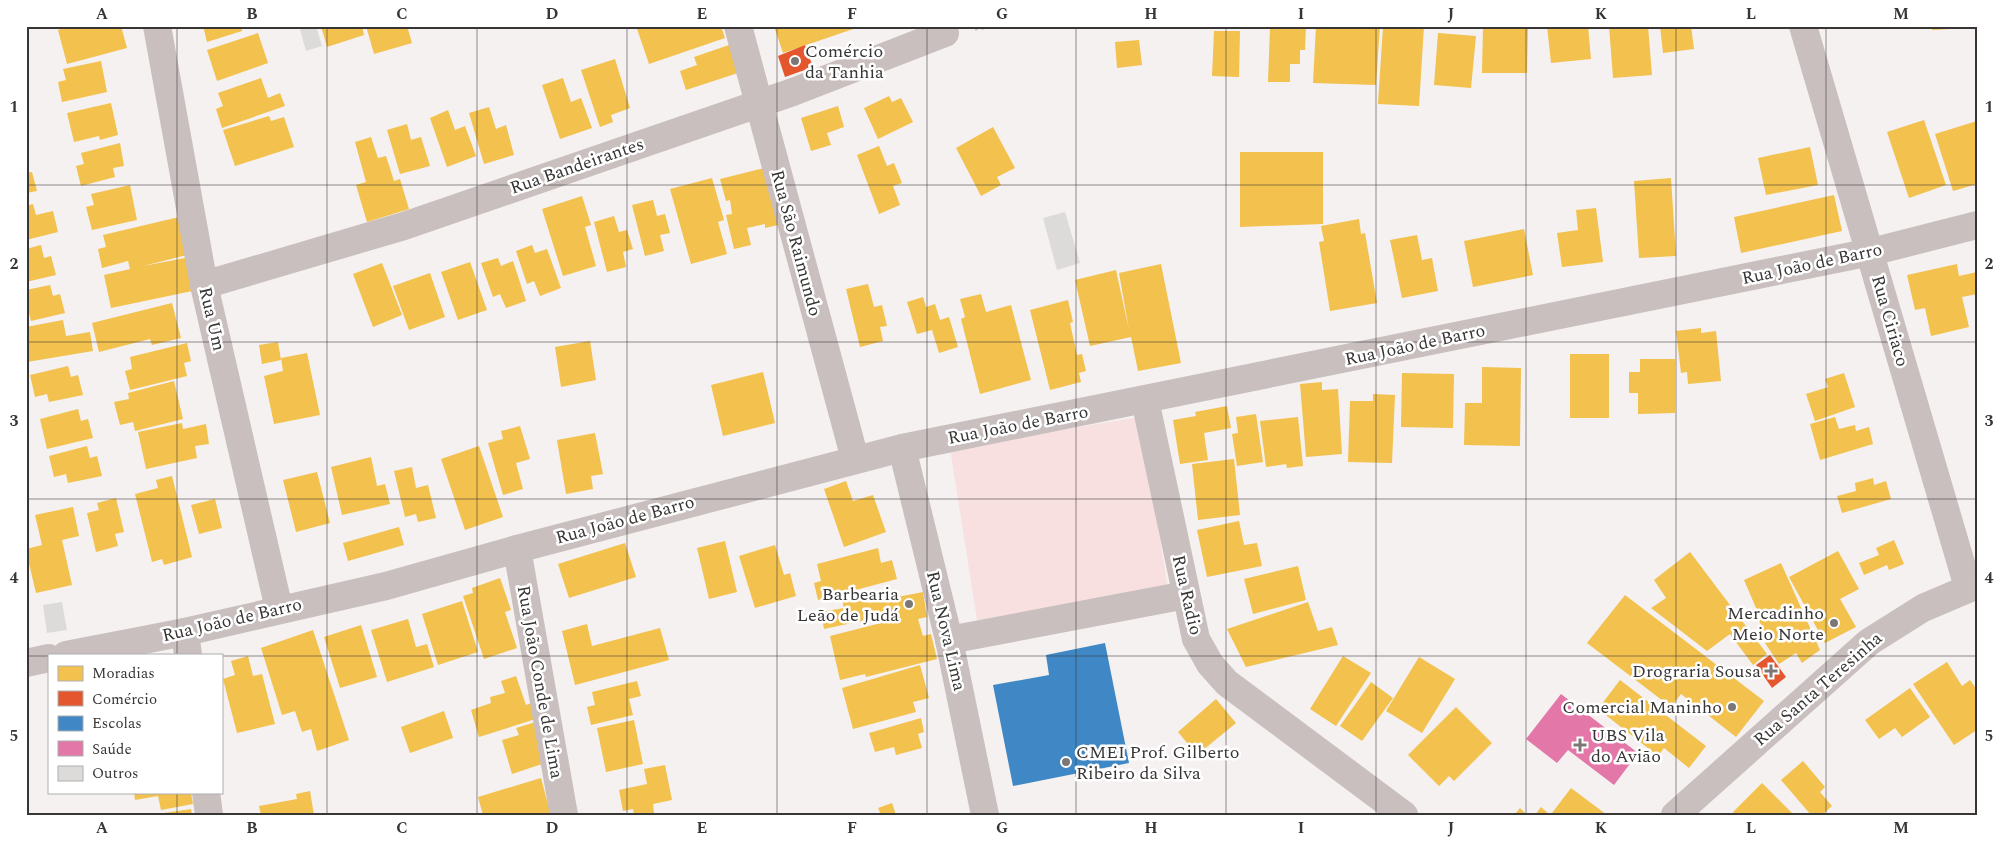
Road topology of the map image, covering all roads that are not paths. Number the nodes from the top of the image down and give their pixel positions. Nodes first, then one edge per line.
1 (157, 26) edge
2 (738, 26) edge
3 (1803, 26) edge
4 (945, 33) dead end
5 (758, 104) junction
6 (1977, 225) edge
7 (1870, 252) junction
8 (204, 285) junction
9 (1145, 400) junction
10 (902, 448) junction
11 (855, 459) junction
12 (517, 549) junction
13 (1972, 586) edge
14 (1186, 595) junction
15 (279, 609) junction
16 (949, 640) junction
17 (187, 643) edge
18 (76, 654) edge
19 (48, 658) edge
20 (26, 662) edge
21 (206, 794) edge
22 (209, 815) edge
23 (564, 815) edge
24 (985, 815) edge
25 (1404, 815) edge
26 (1675, 815) edge

1 - 8 street, Rua Um
2 - 5 street, Rua São Raimundo
3 - 7 street, Rua Ciriaco
4 - 5 street, Rua Bandeirantes
5 - 8 street, Rua Bandeirantes
5 - 11 street, Rua São Raimundo
6 - 7 street, Rua João de Barro
7 - 9 street, Rua João de Barro
7 - 13 street, Rua Ciriaco
8 - 15 street, Rua Um
9 - 10 street, Rua João de Barro
9 - 14 street, Rua Radio
10 - 11 street, Rua João de Barro
10 - 16 street, Rua Nova Lima
11 - 12 street, Rua João de Barro
12 - 15 street, Rua João de Barro
12 - 23 street, Rua João Conde de Lima
13 - 26 street, Rua Santa Teresinha
14 - 16 street
14 - 25 street, Rua Radio
15 - 17 street, Rua João de Barro
16 - 24 street, Rua Nova Lima
17 - 18 street, Rua João de Barro
19 - 20 street
21 - 22 street

